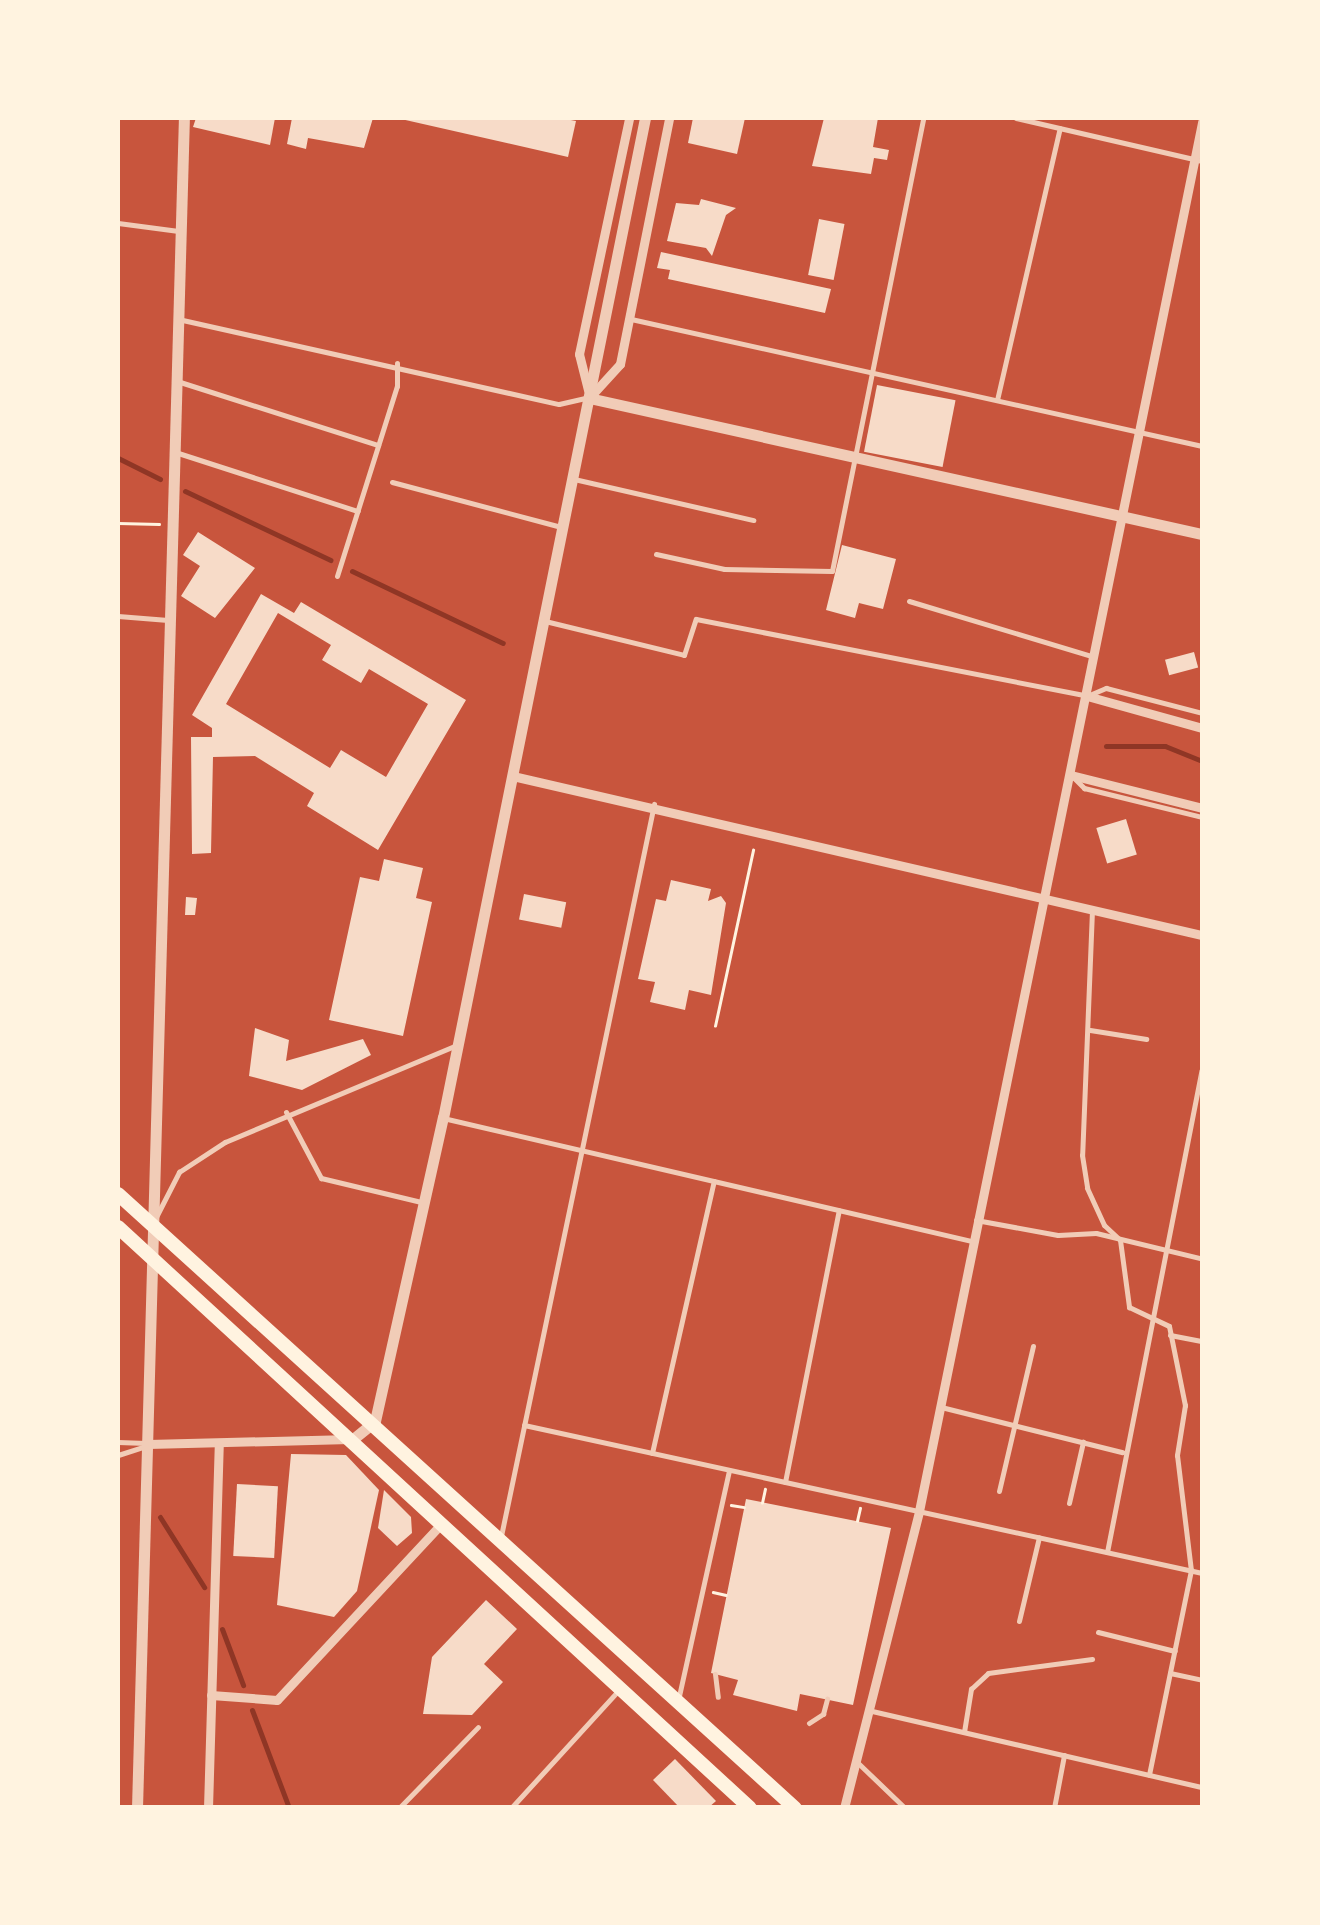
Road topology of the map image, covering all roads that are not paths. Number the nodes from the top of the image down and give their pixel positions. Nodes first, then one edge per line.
1 (184, 118) edge
2 (629, 118) edge
3 (645, 118) edge
4 (670, 118) edge
5 (923, 118) edge
6 (1016, 118) edge
7 (1202, 122) edge
8 (1060, 128) junction
9 (1199, 160) edge
10 (118, 223) edge
11 (178, 230) junction
12 (176, 319) junction
13 (631, 319) junction
14 (397, 363) junction
15 (872, 373) junction
16 (174, 380) junction
17 (589, 398) junction
18 (997, 400) junction
19 (1140, 432) junction
20 (378, 444) junction
21 (1202, 446) edge
22 (175, 452) junction
23 (854, 460) junction
24 (571, 479) junction
25 (392, 482) dead end
26 (358, 511) junction
27 (1123, 516) junction
28 (753, 520) dead end
29 (561, 527) junction
30 (1202, 534) edge
31 (656, 554) dead end
32 (337, 576) dead end
33 (909, 601) dead end
34 (118, 616) edge
35 (168, 620) junction
36 (542, 620) junction
37 (1094, 657) junction
38 (1086, 696) junction
39 (1202, 713) edge
40 (1202, 728) edge
41 (1070, 775) junction
42 (517, 777) junction
43 (654, 804) junction
44 (1202, 808) edge
45 (1202, 817) edge
46 (1045, 900) junction
47 (1092, 910) junction
48 (1202, 935) edge
49 (1090, 1030) junction
50 (1146, 1039) dead end
51 (457, 1045) junction
52 (1202, 1070) edge
53 (286, 1112) junction
54 (443, 1118) junction
55 (582, 1150) junction
56 (714, 1181) junction
57 (118, 1194) edge
58 (424, 1203) junction
59 (839, 1210) junction
60 (976, 1220) junction
61 (153, 1223) junction
62 (118, 1227) edge
63 (1120, 1240) junction
64 (971, 1241) junction
65 (1165, 1251) junction
66 (1198, 1258) dead end
67 (154, 1260) junction
68 (1149, 1320) junction
69 (1170, 1335) junction
70 (1202, 1341) edge
71 (1033, 1346) dead end
72 (940, 1406) junction
73 (375, 1422) junction
74 (524, 1425) junction
75 (1014, 1425) junction
76 (353, 1438) junction
77 (118, 1442) edge
78 (1083, 1442) junction
79 (148, 1444) junction
80 (218, 1444) junction
81 (1122, 1452) junction
82 (652, 1453) junction
83 (118, 1455) edge
84 (730, 1470) junction
85 (784, 1482) junction
86 (999, 1490) dead end
87 (1069, 1503) dead end
88 (919, 1511) junction
89 (442, 1523) junction
90 (501, 1536) junction
91 (1039, 1537) junction
92 (1107, 1552) junction
93 (1191, 1570) junction
94 (1202, 1573) edge
95 (1019, 1620) dead end
96 (1098, 1632) dead end
97 (1174, 1651) junction
98 (1092, 1659) dead end
99 (1170, 1672) junction
100 (715, 1674) dead end
101 (1202, 1680) edge
102 (620, 1689) junction
103 (210, 1695) junction
104 (718, 1697) dead end
105 (678, 1700) junction
106 (827, 1700) dead end
107 (872, 1711) junction
108 (810, 1723) dead end
109 (478, 1727) dead end
110 (964, 1732) junction
111 (1064, 1755) junction
112 (858, 1764) junction
113 (1149, 1775) junction
114 (1202, 1787) edge
115 (137, 1808) edge
116 (208, 1808) edge
117 (399, 1808) edge
118 (511, 1808) edge
119 (750, 1808) edge
120 (794, 1808) edge
121 (844, 1808) edge
122 (905, 1808) edge
123 (1054, 1808) edge

1 - 11 street
2 - 17 street
3 - 17 street
4 - 13 street
5 - 15 lane
6 - 8 lane
7 - 9 street
8 - 9 lane
8 - 18 lane
9 - 19 street
10 - 11 lane
11 - 12 street
12 - 14 lane
12 - 16 street
13 - 15 lane
13 - 17 street
14 - 17 lane
14 - 20 lane
15 - 18 lane
15 - 23 lane
16 - 20 lane
16 - 22 street
17 - 23 street
17 - 24 street
18 - 19 lane
19 - 21 lane
19 - 27 street
20 - 26 lane
22 - 26 lane
22 - 35 street
23 - 27 street
23 - 31 lane
24 - 28 lane
24 - 29 street
25 - 29 lane
26 - 32 lane
27 - 30 street
27 - 37 street
29 - 36 street
33 - 37 lane
34 - 35 lane
35 - 61 street
36 - 38 lane
36 - 42 street
37 - 38 street
38 - 39 lane
38 - 40 street
38 - 41 street
41 - 44 street
41 - 45 lane
41 - 46 street
42 - 43 street
42 - 51 street
43 - 46 street
43 - 55 lane
46 - 47 street
46 - 60 street
47 - 48 street
47 - 49 lane
49 - 50 lane
49 - 63 lane
51 - 53 lane
51 - 54 street
52 - 65 lane
53 - 58 lane
53 - 61 lane
54 - 55 lane
54 - 58 street
55 - 56 lane
55 - 74 lane
56 - 59 lane
56 - 82 lane
57 - 61 main road
58 - 73 street
59 - 64 lane
59 - 85 lane
60 - 63 lane
60 - 64 street
61 - 67 street
61 - 73 main road
62 - 67 main road
63 - 65 lane
63 - 68 lane
64 - 72 street
65 - 66 lane
65 - 68 lane
67 - 76 main road
67 - 79 street
68 - 69 lane
68 - 81 lane
69 - 70 lane
69 - 93 lane
71 - 75 lane
72 - 75 lane
72 - 88 street
73 - 76 street
73 - 90 main road
74 - 82 lane
74 - 90 lane
75 - 78 lane
75 - 86 lane
76 - 80 street
76 - 89 main road
77 - 79 lane
78 - 81 lane
78 - 87 lane
79 - 80 street
79 - 83 lane
79 - 115 street
80 - 103 street
81 - 92 lane
82 - 84 lane
84 - 85 lane
84 - 105 lane
85 - 88 lane
88 - 91 lane
88 - 107 street
89 - 102 main road
89 - 103 street
90 - 105 main road
91 - 92 lane
91 - 95 lane
92 - 93 lane
93 - 94 lane
93 - 97 lane
96 - 97 lane
97 - 99 lane
98 - 110 lane
99 - 101 lane
99 - 113 lane
100 - 104 lane
102 - 118 lane
102 - 119 main road
103 - 116 street
105 - 120 main road
106 - 108 lane
107 - 110 lane
107 - 112 street
109 - 117 lane
110 - 111 lane
111 - 113 lane
111 - 123 lane
112 - 121 street
112 - 122 lane
113 - 114 lane

